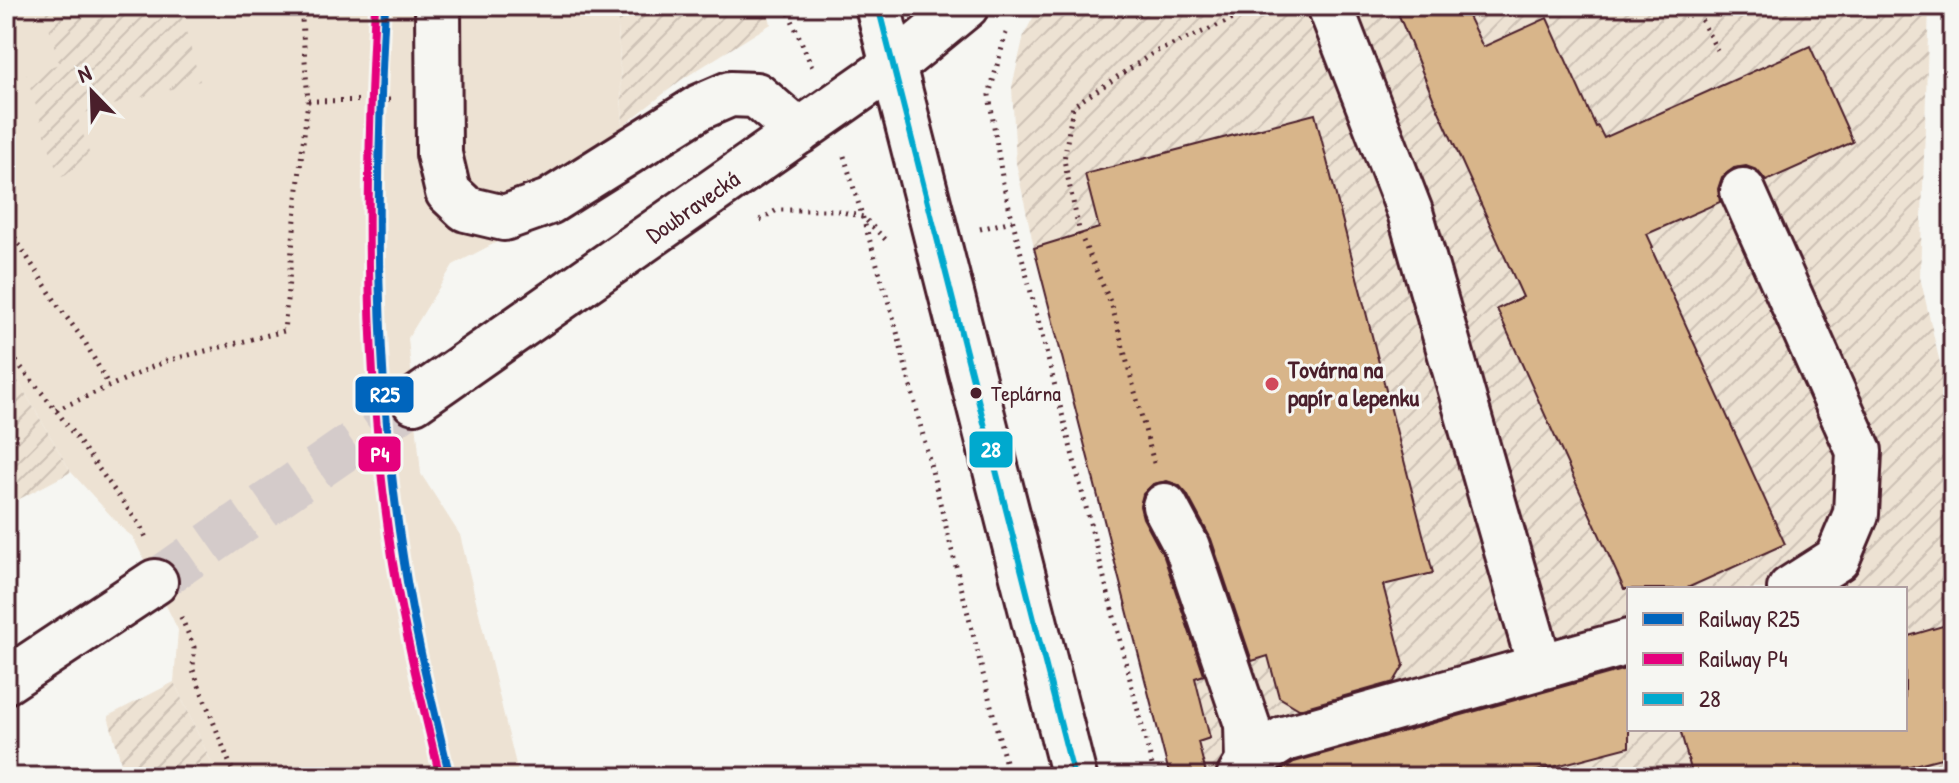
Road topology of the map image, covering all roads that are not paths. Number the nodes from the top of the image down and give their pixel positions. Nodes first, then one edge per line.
1 (438, 6) edge
2 (878, 6) edge
3 (966, 6) edge
4 (1330, 6) edge
5 (894, 65) junction
6 (814, 121) junction
7 (1743, 191) dead end
8 (414, 401) tunnel mouth
9 (1165, 506) road end
10 (155, 582) tunnel mouth
11 (1793, 587) edge
12 (1627, 643) edge
13 (1540, 666) junction
14 (6, 681) edge
15 (1244, 769) edge
16 (1074, 777) edge

1 - 6 street
2 - 5 street
3 - 5 street, Doubravecká
4 - 13 street
5 - 6 street, Doubravecká
5 - 16 street
6 - 8 street, Doubravecká
7 - 11 street
9 - 15 street
10 - 14 street
12 - 13 street
13 - 15 street

